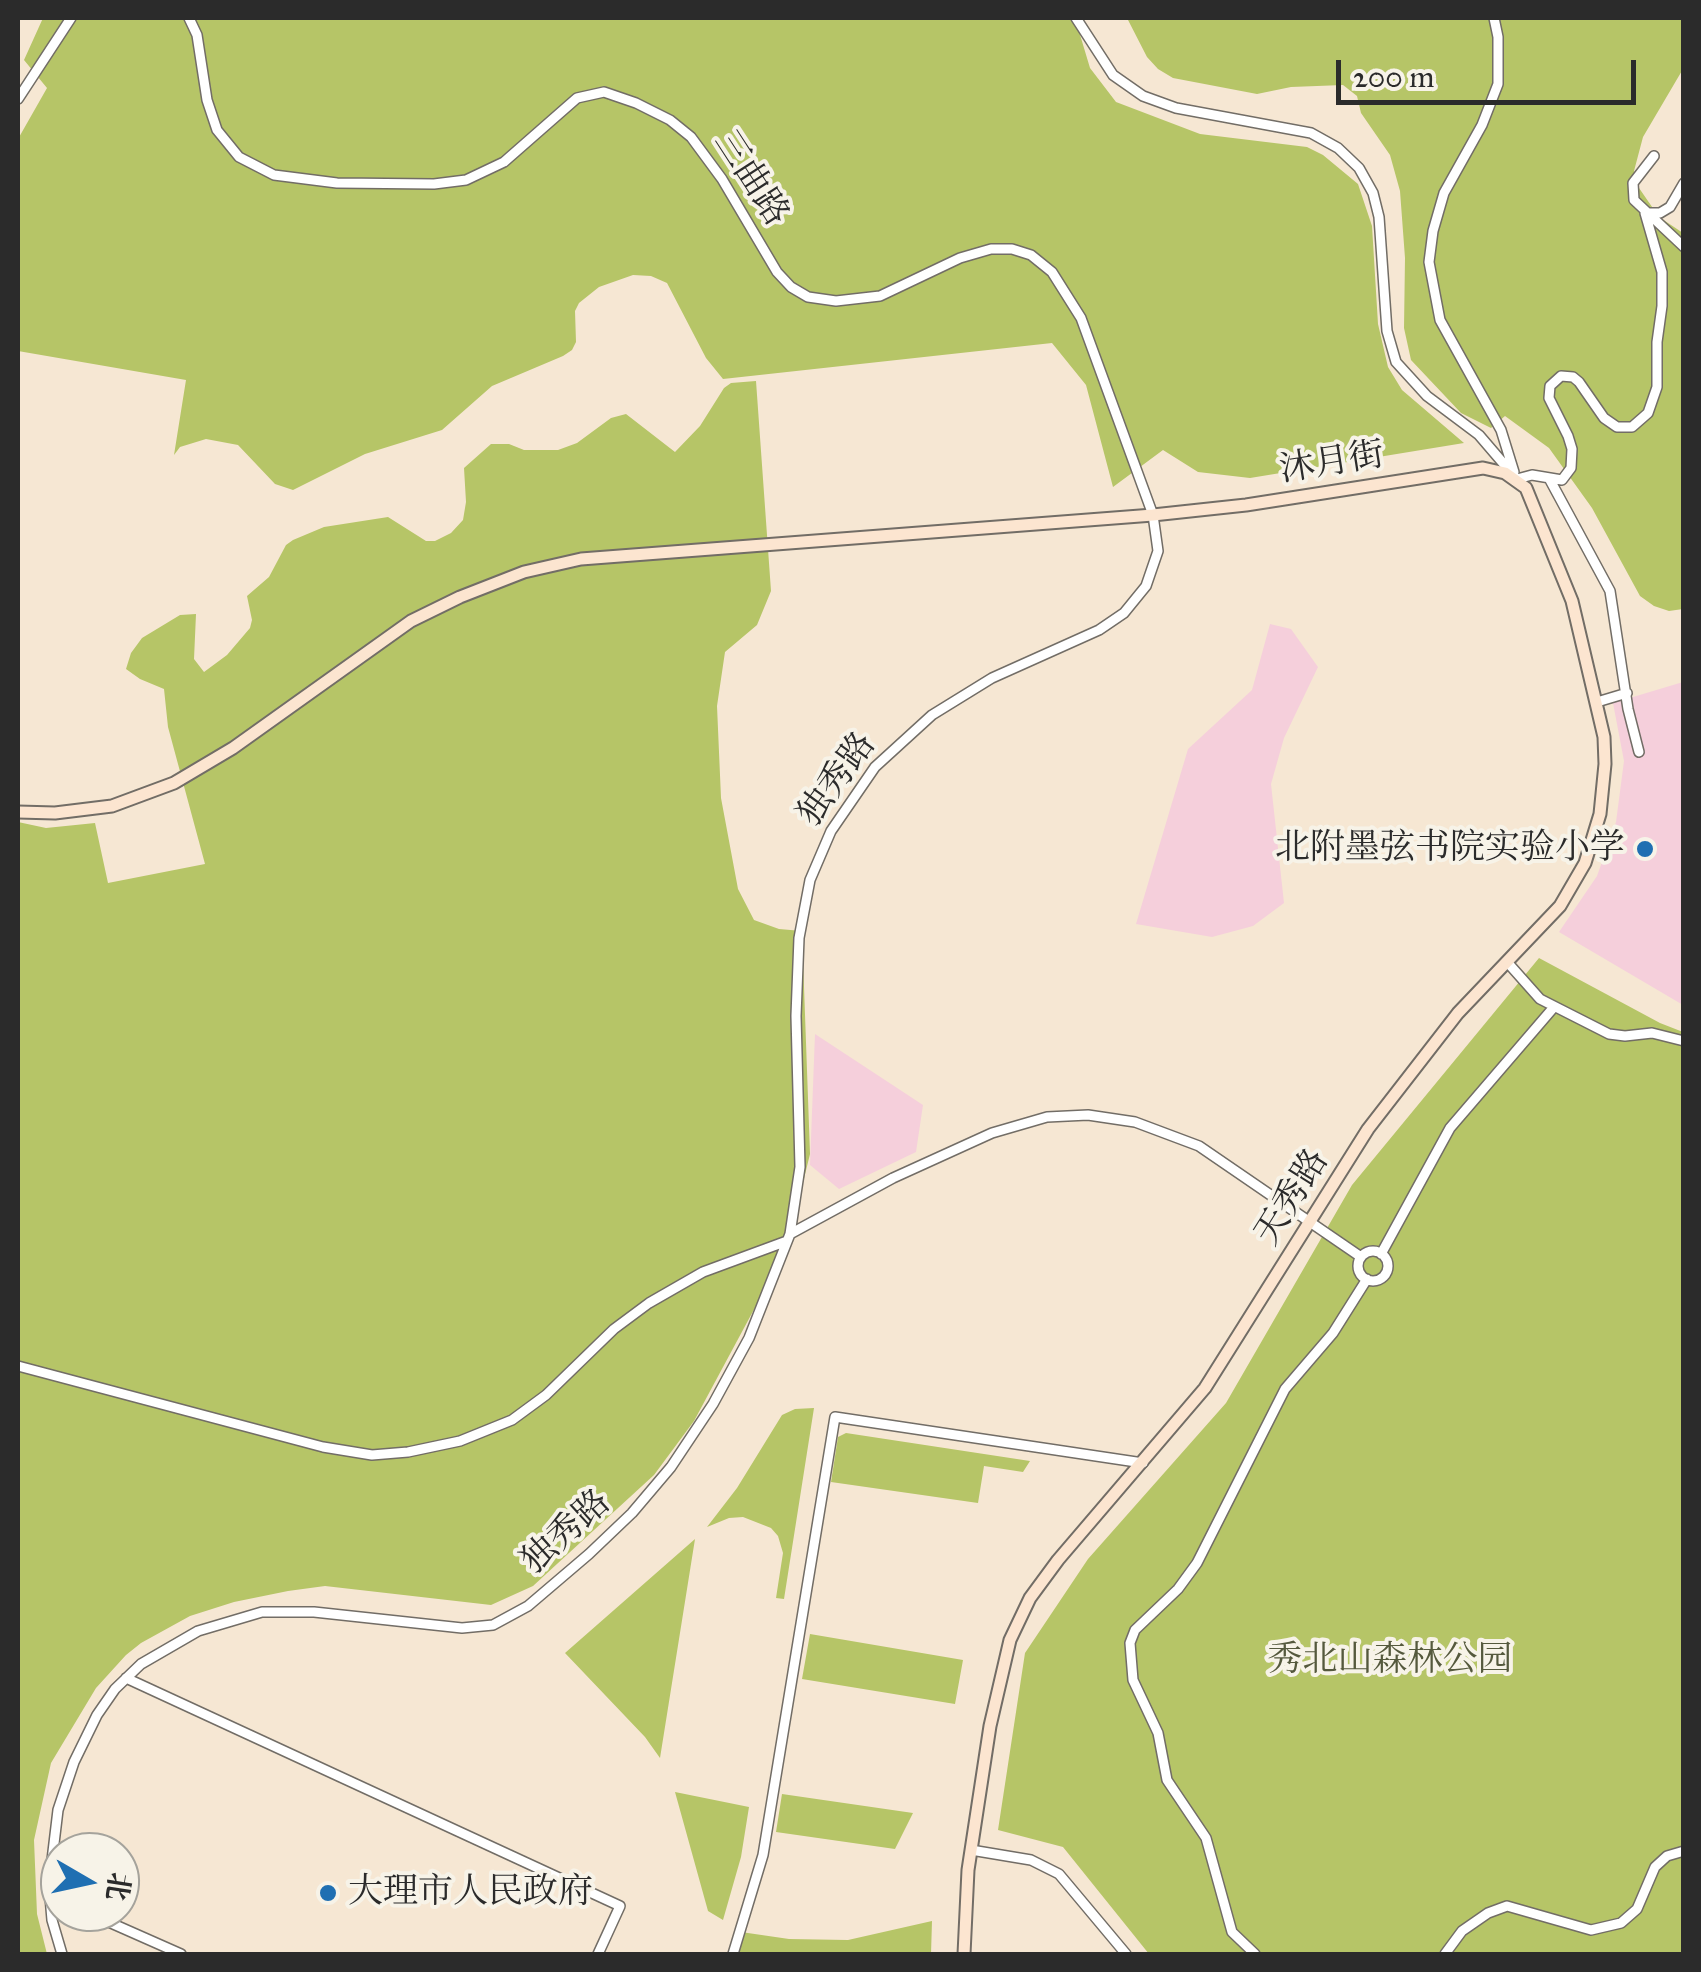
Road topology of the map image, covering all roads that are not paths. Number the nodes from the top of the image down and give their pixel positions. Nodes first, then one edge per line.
1 (70, 18) edge
2 (190, 18) edge
3 (1076, 18) edge
4 (1494, 18) edge
5 (18, 99) edge
6 (1654, 156) dead end
7 (1684, 183) edge
8 (1645, 213) junction
9 (1684, 247) edge
10 (1517, 479) junction
11 (1550, 480) junction
12 (1153, 515) junction
13 (1627, 693) junction
14 (1597, 702) junction
15 (1639, 752) dead end
16 (18, 812) edge
17 (1508, 963) junction
18 (1554, 1007) junction
19 (1684, 1041) edge
20 (1310, 1222) junction
21 (788, 1238) junction
22 (1381, 1254) junction
23 (1361, 1257) junction
24 (1367, 1280) junction
25 (18, 1366) edge
26 (1143, 1463) junction
27 (126, 1678) junction
28 (54, 1832) edge
29 (971, 1850) junction
30 (1684, 1851) edge
31 (132, 1932) edge
32 (182, 1954) edge
33 (598, 1954) edge
34 (733, 1954) edge
35 (964, 1954) edge
36 (1126, 1954) edge
37 (1254, 1954) edge
38 (1445, 1954) edge

1 - 5 street
2 - 12 street, 三曲路
3 - 10 street
4 - 10 street
6 - 8 street
7 - 8 street
8 - 9 street
8 - 11 street
10 - 11 street
10 - 12 main road, 沐月街
10 - 14 main road, 天秀路
11 - 13 street
12 - 16 main road
12 - 21 street, 独秀路
13 - 14 street
13 - 15 street
14 - 17 main road, 天秀路
17 - 18 street
17 - 20 main road, 天秀路
18 - 19 street
18 - 22 street
20 - 21 street
20 - 23 street
20 - 26 main road, 天秀路
21 - 25 street
21 - 27 street, 独秀路
22 - 23 street
22 - 24 street
23 - 24 street
24 - 37 street
26 - 29 main road, 天秀路
26 - 34 street
27 - 28 street, 独秀路
27 - 33 street
29 - 35 main road, 天秀路
29 - 36 street
30 - 38 street
31 - 32 street

